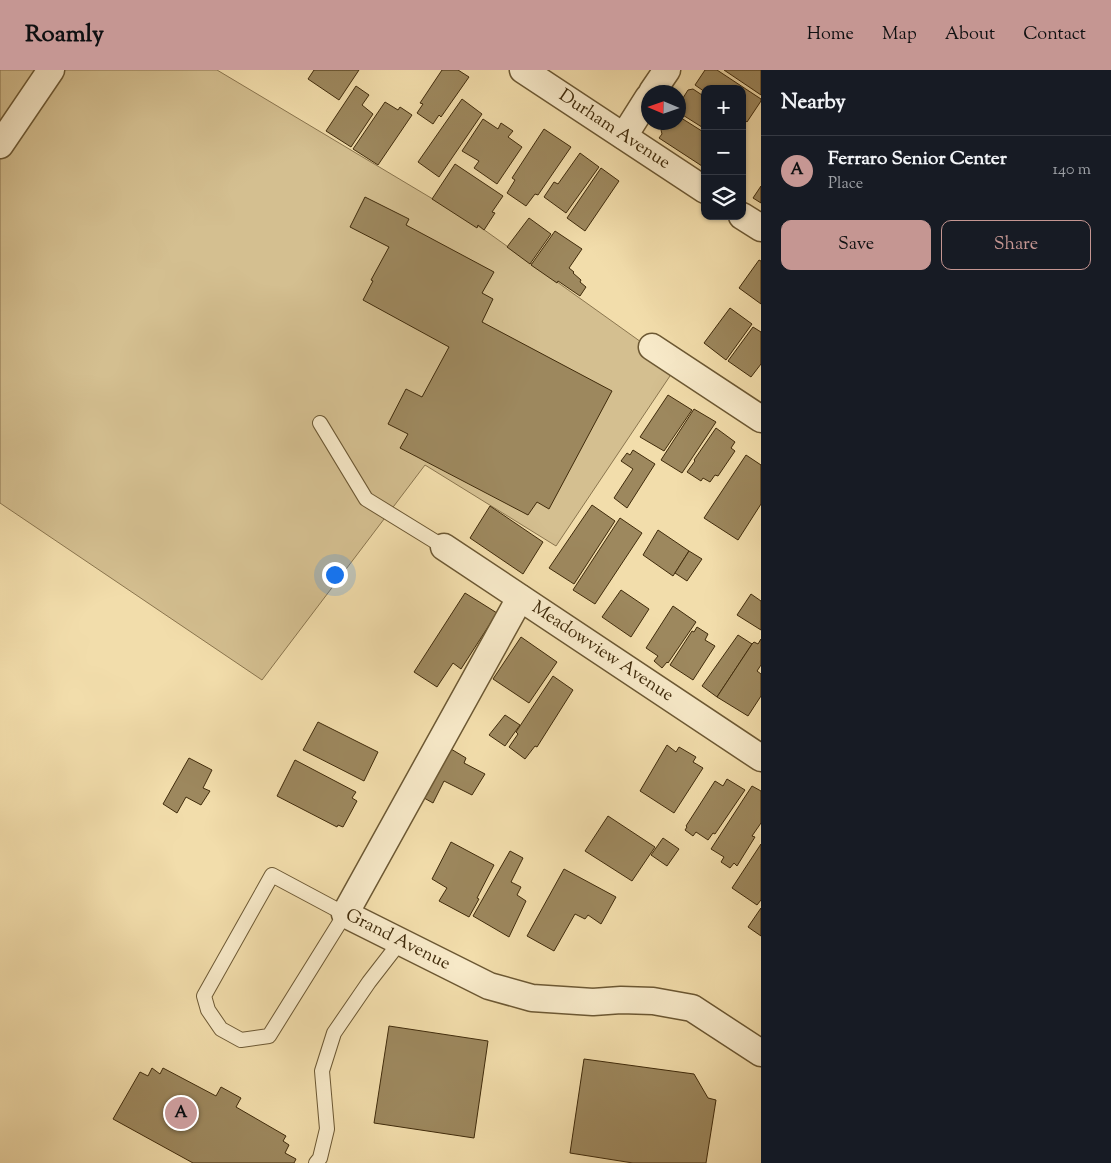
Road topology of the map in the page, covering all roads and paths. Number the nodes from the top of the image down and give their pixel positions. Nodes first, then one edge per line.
1 (51, 70) edge
2 (523, 70) edge
3 (667, 70) edge
4 (657, 85) edge
5 (641, 109) edge
6 (624, 136) junction
7 (0, 144) edge
8 (701, 187) edge
9 (746, 219) edge
10 (761, 228) edge
11 (652, 347) dead end
12 (761, 418) edge
13 (320, 423) dead end
14 (444, 547) joint
15 (520, 598) junction
16 (761, 758) edge
17 (345, 914) junction
18 (400, 942) junction
19 (761, 1052) edge
20 (316, 1163) edge

1 - 7 street
2 - 6 street, Durham Avenue
3 - 4 street
5 - 6 street
6 - 8 street, Durham Avenue
9 - 10 street
11 - 12 street
13 - 14 lane
14 - 15 street, Meadowview Avenue
15 - 16 street, Meadowview Avenue
15 - 17 street, Grand Avenue
17 - 17 lane
17 - 18 street, Grand Avenue
18 - 19 street, Grand Avenue
18 - 20 lane

